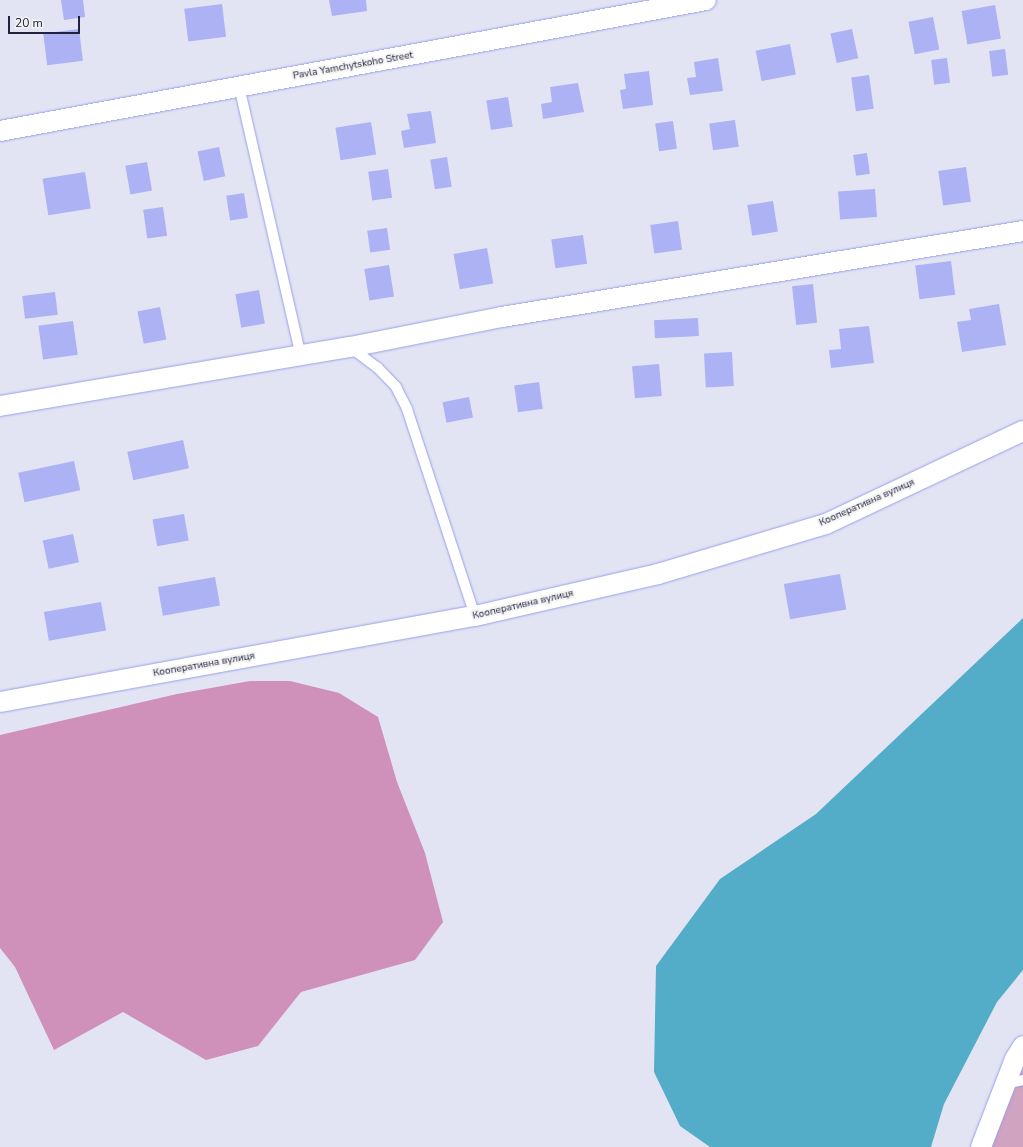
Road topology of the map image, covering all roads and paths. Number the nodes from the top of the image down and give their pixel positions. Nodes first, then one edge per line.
1 (706, 0) edge
2 (239, 86) junction
3 (0, 130) edge
4 (1023, 231) edge
5 (350, 347) junction
6 (300, 353) junction
7 (0, 406) edge
8 (1023, 431) edge
9 (475, 616) junction
10 (0, 702) edge
11 (1023, 1046) edge
12 (1014, 1082) edge
13 (981, 1147) edge

1 - 2 street, Pavla Yamchytskoho Street
2 - 3 street, Pavla Yamchytskoho Street
2 - 6 lane
4 - 5 street
5 - 6 street
5 - 9 lane
6 - 7 street
8 - 9 street, Кооперативна вулиця
9 - 10 street, Кооперативна вулиця
11 - 12 street
12 - 13 street

